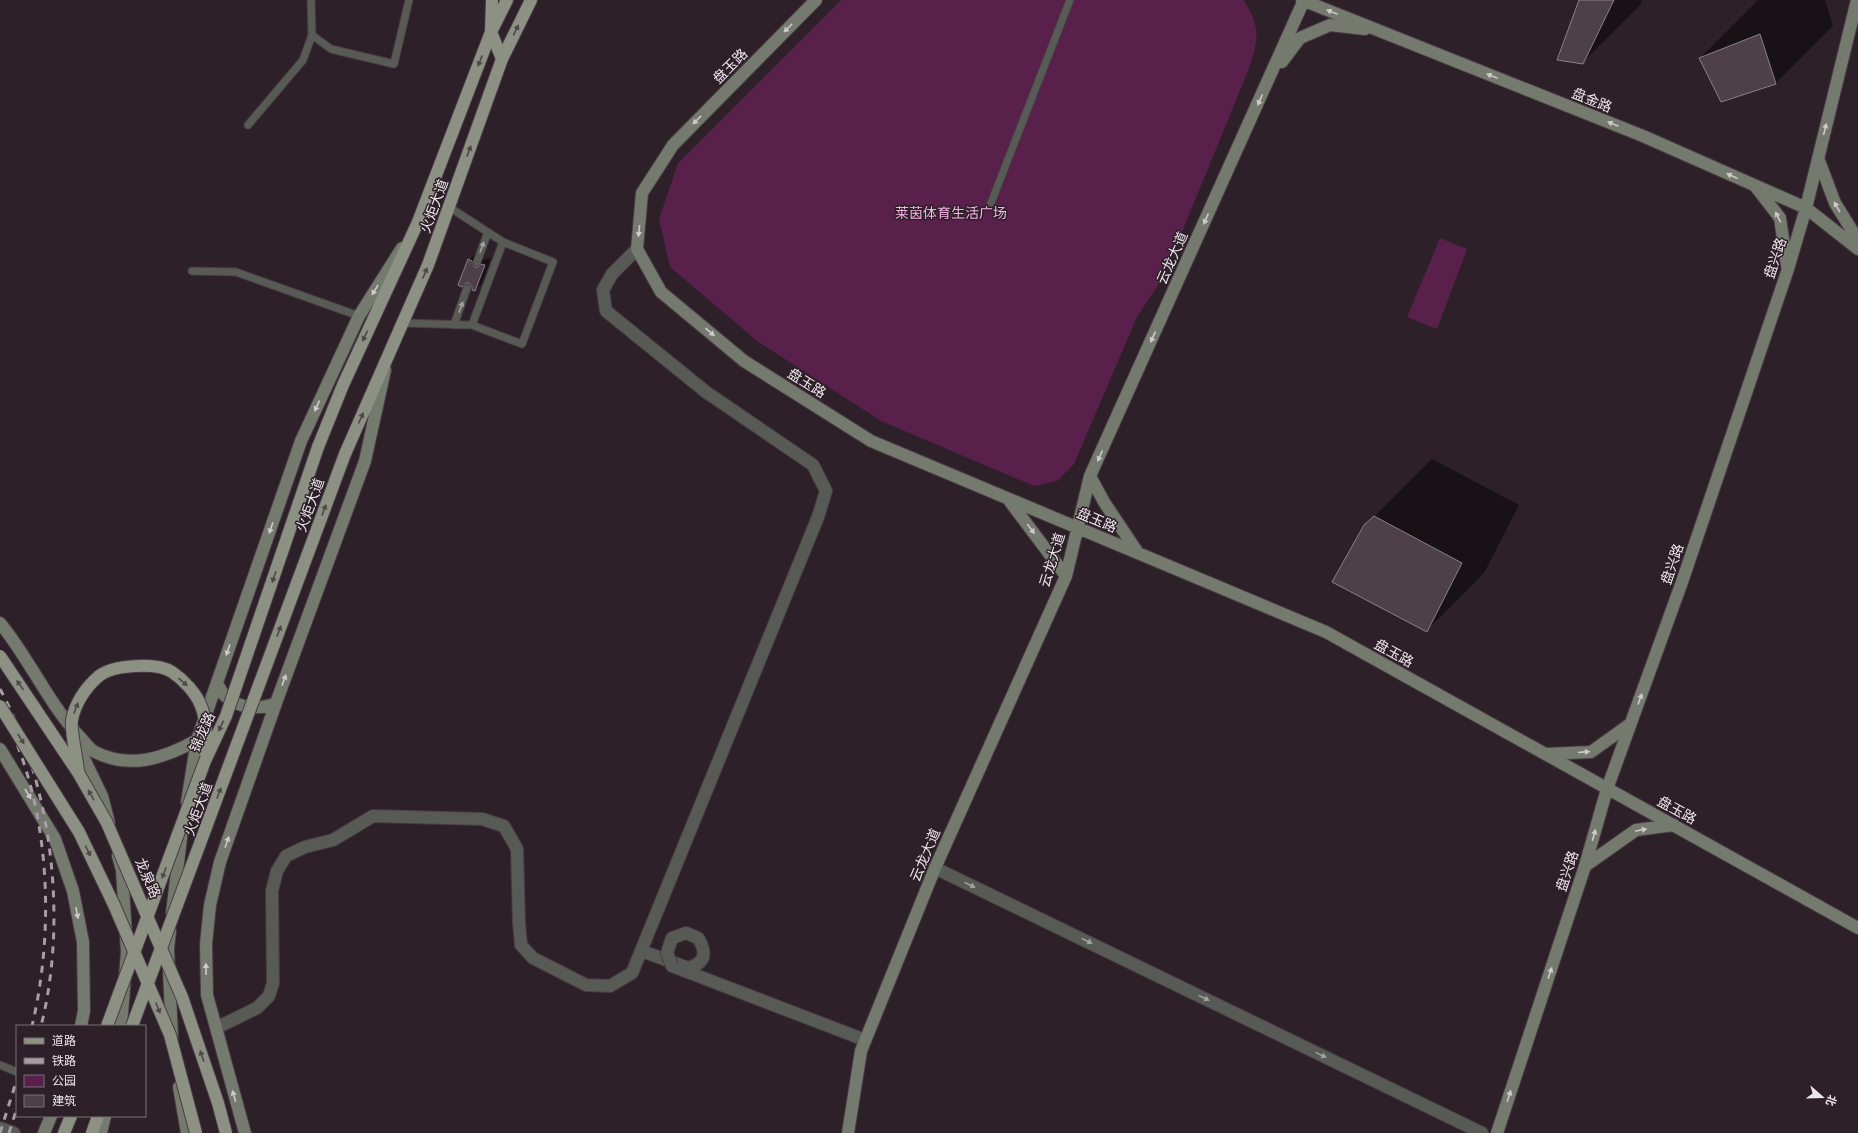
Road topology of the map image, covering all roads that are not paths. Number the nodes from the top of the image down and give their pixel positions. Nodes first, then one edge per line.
1 (311, 0) edge
2 (409, 0) edge
3 (492, 0) edge
4 (507, 0) edge
5 (531, 0) edge
6 (816, 0) edge
7 (1070, 0) edge
8 (1304, 0) edge
9 (1857, 0) edge
10 (1380, 31) junction
11 (491, 32) junction
12 (312, 35) junction
13 (502, 59) junction
14 (1270, 77) junction
15 (248, 125) dead end
16 (1818, 158) junction
17 (1755, 186) junction
18 (991, 203) dead end
19 (449, 207) junction
20 (1806, 208) junction
21 (418, 222) junction
22 (488, 232) junction
23 (1858, 240) edge
24 (503, 242) junction
25 (637, 249) junction
26 (1858, 249) edge
27 (477, 262) dead end
28 (1788, 269) junction
29 (192, 271) dead end
30 (467, 288) dead end
31 (359, 316) junction
32 (403, 323) junction
33 (454, 325) junction
34 (472, 325) junction
35 (389, 354) junction
36 (318, 447) joint
37 (1090, 476) junction
38 (1008, 498) junction
39 (1077, 527) junction
40 (1138, 553) junction
41 (1066, 576) junction
42 (0, 623) edge
43 (0, 656) edge
44 (217, 682) junction
45 (276, 703) junction
46 (0, 706) edge
47 (66, 721) junction
48 (1630, 724) junction
49 (197, 740) junction
50 (0, 749) edge
51 (1546, 754) junction
52 (205, 761) junction
53 (79, 774) junction
54 (1607, 789) junction
55 (1674, 825) junction
56 (1585, 866) junction
57 (935, 868) junction
58 (1858, 928) edge
59 (642, 951) junction
60 (81, 1025) edge
61 (107, 1025) edge
62 (121, 1025) edge
63 (132, 1025) edge
64 (216, 1028) junction
65 (865, 1040) junction
66 (0, 1065) edge
67 (16, 1072) edge
68 (51, 1117) edge
69 (71, 1117) edge
70 (98, 1117) edge
71 (105, 1117) edge
72 (0, 1128) edge
73 (14, 1133) edge
74 (44, 1133) edge
75 (64, 1133) edge
76 (92, 1133) edge
77 (101, 1133) edge
78 (187, 1133) edge
79 (196, 1133) edge
80 (226, 1133) edge
81 (245, 1133) edge
82 (848, 1133) edge
83 (1482, 1133) edge
84 (1497, 1133) edge

1 - 12 lane
2 - 12 lane
3 - 11 main road
4 - 11 main road, 火炬大道
13 -> 5 main road, 火炬大道
6 -> 25 street, 盘玉路
7 - 18 lane
10 -> 8 street, 盘金路
8 - 14 street, 云龙大道
16 -> 9 street, 盘兴路
10 - 14 street
17 -> 10 street, 盘金路
11 - 13 main road
11 -> 21 main road, 火炬大道
12 - 15 lane
19 -> 13 main road, 火炬大道
14 -> 37 street, 云龙大道
16 - 20 street, 盘兴路
23 -> 16 street
17 - 20 street, 盘金路
28 -> 17 street
19 - 22 lane
32 -> 19 main road, 火炬大道
20 - 26 street, 盘金路
20 - 28 street, 盘兴路
21 -> 31 street
21 -> 36 main road, 火炬大道
22 - 24 lane
27 -> 22 lane
24 - 34 lane
24 - 34 lane
25 -> 38 street, 盘玉路
25 - 59 street
48 -> 28 street, 盘兴路
29 - 31 lane
33 -> 30 lane
31 -> 44 street
32 - 33 lane
32 - 35 main road, 火炬大道
33 - 34 lane
45 -> 35 street
63 -> 35 main road, 火炬大道, bridge
36 -> 52 main road, 锦龙路, bridge
37 - 39 street, 云龙大道
37 - 40 street
38 - 39 street, 盘玉路
38 -> 41 street
39 - 40 street, 盘玉路
39 - 41 street, 云龙大道
40 - 51 street, 盘玉路
41 - 57 street, 云龙大道
42 - 47 street
53 -> 43 main road, 龙泉路, bridge
44 - 45 street
44 - 49 street
64 -> 45 street
46 -> 79 main road, bridge
47 - 49 street
47 - 62 street
51 -> 48 street
48 - 54 street, 盘兴路
49 - 78 street
50 -> 60 street
51 - 54 street, 盘玉路
53 -> 52 main road, bridge
52 -> 61 main road, 锦龙路, bridge
80 -> 53 main road, 龙泉路, bridge
54 - 55 street, 盘玉路
56 -> 54 street, 盘兴路
56 -> 55 street
55 - 58 street, 盘玉路
84 -> 56 street, 盘兴路
57 - 65 street, 云龙大道
57 -> 83 street
59 - 64 street
59 - 65 street, bridge
81 -> 64 street
65 - 82 street, 云龙大道
66 - 67 lane
68 - 74 street
69 - 75 main road
70 - 76 main road
71 - 77 street
72 - 73 street

